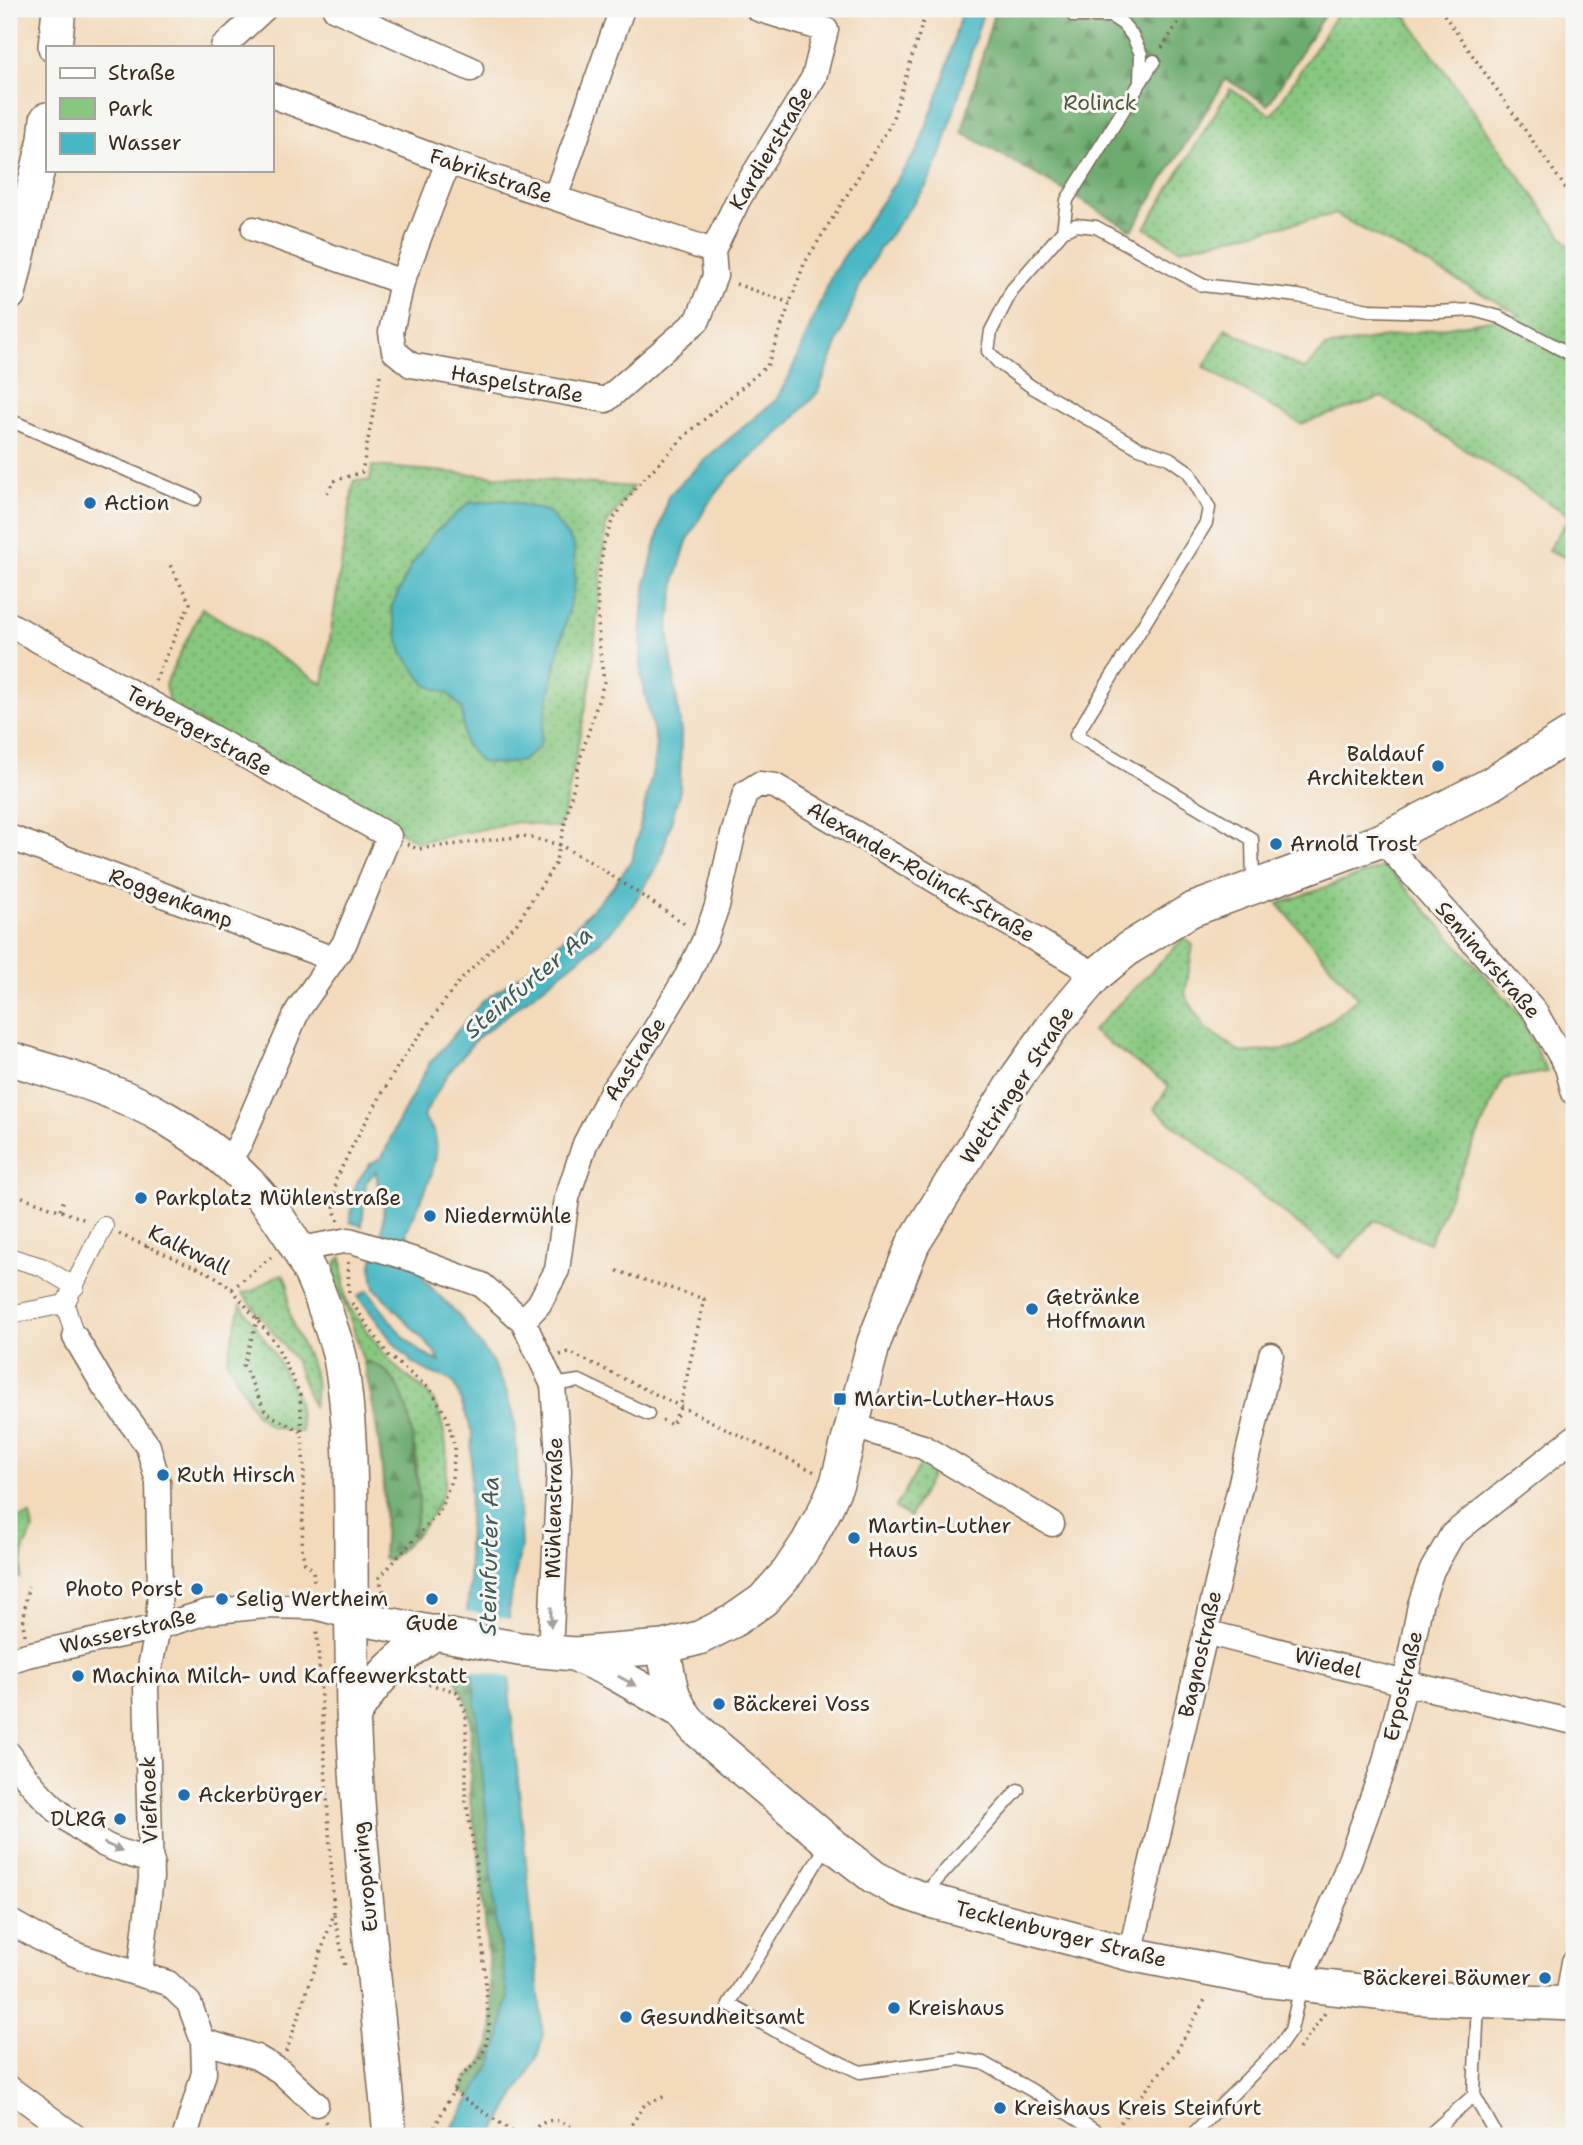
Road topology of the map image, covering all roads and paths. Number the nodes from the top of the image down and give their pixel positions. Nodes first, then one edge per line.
1 (59, 9) edge
2 (264, 9) edge
3 (335, 9) edge
4 (622, 9) edge
5 (758, 9) edge
6 (927, 9) edge
7 (1187, 9) edge
8 (1440, 9) edge
9 (1074, 16) dead end
10 (55, 46) edge
11 (224, 46) edge
12 (1154, 61) joint
13 (471, 69) dead end
14 (1140, 84) junction
15 (273, 96) edge
16 (46, 132) edge
17 (449, 162) junction
18 (555, 198) junction
19 (1574, 200) edge
20 (254, 229) dead end
21 (1063, 231) junction
22 (713, 251) junction
23 (715, 276) junction
24 (402, 282) junction
25 (9, 294) edge
26 (790, 303) junction
27 (394, 351) junction
28 (1574, 356) edge
29 (9, 420) edge
30 (327, 493) dead end
31 (195, 499) dead end
32 (169, 563) dead end
33 (9, 624) edge
34 (145, 702) junction
35 (1574, 732) edge
36 (745, 793) joint
37 (390, 836) junction
38 (9, 837) edge
39 (1382, 840) junction
40 (560, 845) junction
41 (1253, 887) junction
42 (706, 937) junction
43 (333, 959) junction
44 (1096, 975) junction
45 (9, 1058) edge
46 (1571, 1065) edge
47 (1574, 1093) edge
48 (228, 1163) junction
49 (14, 1177) dead end
50 (9, 1192) edge
51 (65, 1197) dead end
52 (60, 1210) junction
53 (104, 1226) junction
54 (153, 1233) dead end
55 (346, 1241) junction
56 (147, 1247) junction
57 (300, 1249) junction
58 (204, 1254) dead end
59 (9, 1257) edge
60 (197, 1268) junction
61 (617, 1271) dead end
62 (75, 1287) junction
63 (232, 1289) junction
64 (65, 1304) junction
65 (9, 1315) edge
66 (258, 1318) junction
67 (523, 1321) junction
68 (75, 1338) joint
69 (1270, 1355) dead end
70 (542, 1362) junction
71 (553, 1385) junction
72 (680, 1408) junction
73 (648, 1414) joint
74 (853, 1426) junction
75 (302, 1432) junction
76 (1574, 1438) edge
77 (836, 1483) junction
78 (1052, 1524) dead end
79 (28, 1586) dead end
80 (315, 1607) junction
81 (351, 1617) junction
82 (389, 1624) junction
83 (158, 1627) junction
84 (1206, 1632) junction
85 (442, 1633) junction
86 (663, 1647) junction
87 (548, 1652) junction
88 (18, 1658) edge
89 (389, 1667) junction
90 (1405, 1683) junction
91 (679, 1710) junction
92 (354, 1715) junction
93 (1574, 1722) edge
94 (9, 1754) edge
95 (1018, 1790) dead end
96 (829, 1842) junction
97 (152, 1862) junction
98 (927, 1900) junction
99 (9, 1921) edge
100 (1130, 1954) junction
101 (1574, 1962) edge
102 (1219, 1973) junction
103 (139, 1974) junction
104 (1301, 1986) junction
105 (1478, 2000) junction
106 (1571, 2003) edge
107 (203, 2041) junction
108 (280, 2071) junction
109 (9, 2088) edge
110 (453, 2091) junction
111 (1474, 2095) junction
112 (666, 2096) dead end
113 (316, 2104) dead end
114 (74, 2136) edge
115 (185, 2136) edge
116 (390, 2136) edge
117 (430, 2136) edge
118 (519, 2136) edge
119 (526, 2136) edge
120 (589, 2136) edge
121 (624, 2136) edge
122 (1103, 2136) edge
123 (1110, 2136) edge
124 (1191, 2136) edge
125 (1428, 2136) edge
126 (1489, 2136) edge

1 - 10 main road
2 - 11 street
3 - 13 street
4 - 18 street
5 - 22 street, Kardierstraße
6 - 26 path
7 - 12 path
8 - 19 path
9 - 14 lane
12 - 14 lane
14 - 21 lane
15 - 17 street, Fabrikstraße
16 - 25 main road
17 - 18 street, Fabrikstraße
17 - 24 street
18 - 22 street, Fabrikstraße
20 - 24 street
21 - 28 lane
21 - 41 lane
22 - 23 street, Haspelstraße
23 - 26 path
23 - 27 street, Haspelstraße
24 - 27 street
26 - 40 path
27 - 30 path
29 - 31 lane
32 - 34 path
33 - 34 street, Terbergerstraße
34 - 37 street, Terbergerstraße
35 - 39 main road, Wettringer Straße
36 - 42 street, Aastraße
36 - 44 street, Alexander-Rolinck-Straße
37 - 40 path
37 - 43 street
38 - 43 street, Roggenkamp
39 - 41 main road, Wettringer Straße
39 - 46 street, Seminarstraße
40 - 42 path
40 - 55 path
41 - 44 main road, Wettringer Straße
42 - 67 street, Aastraße
43 - 48 street
44 - 74 main road, Wettringer Straße
45 - 48 main road
46 - 47 street, Seminarstraße
48 - 57 main road
49 - 50 path
50 - 52 path, Kalkwall
51 - 52 path
52 - 53 path, Kalkwall
53 - 56 path, Kalkwall
53 - 62 street
54 - 56 path
55 - 57 street, Mühlenstraße
55 - 67 street, Mühlenstraße
55 - 82 path
56 - 60 path, Kalkwall
57 - 63 path
57 - 81 main road
58 - 60 path
59 - 62 street
60 - 63 path, Kalkwall
61 - 72 path
62 - 64 street
63 - 66 path, Kalkwall
64 - 65 street
64 - 68 street
66 - 75 path, Kalkwall
66 - 75 path
67 - 70 street, Mühlenstraße
68 - 83 street, Viefhoek
69 - 84 street, Bagnostraße
70 - 71 street, Mühlenstraße
70 - 72 path
71 - 73 lane
71 -> 87 street, Mühlenstraße
72 - 73 path
72 - 77 path
74 - 77 main road, Wettringer Straße
74 - 78 street
75 - 80 path, Kalkwall
76 - 90 street, Erpostraße
77 - 86 main road, Wettringer Straße
79 - 88 path
80 - 81 street, Wasserstraße
80 - 83 street, Wasserstraße
80 - 108 path, Kalkwall
81 - 82 main road, Wasserstraße
81 - 92 main road, Europaring
82 - 85 main road, Wasserstraße
83 - 88 street, Wasserstraße
83 - 97 street, Viefhoek
84 - 90 street, Wiedel
84 - 100 street, Bagnostraße
85 - 87 main road, Wasserstraße
85 - 89 main road
86 - 87 main road, Wasserstraße
86 - 91 main road, Tecklenburger Straße
87 -> 91 main road
89 - 92 main road
89 - 110 path
90 - 93 street, Wiedel
90 - 104 street, Erpostraße
91 - 96 main road, Tecklenburger Straße
92 - 116 main road, Europaring
94 -> 97 street
95 - 98 lane
96 - 98 main road, Tecklenburger Straße
96 - 122 lane
97 - 103 street, Viefhoek
98 - 100 main road, Tecklenburger Straße
99 - 103 street
100 - 102 main road, Tecklenburger Straße
101 - 106 street
102 - 104 main road, Tecklenburger Straße
102 - 123 path
103 - 107 street
104 - 105 main road, Tecklenburger Straße
104 - 124 lane
105 - 106 main road, Tecklenburger Straße
105 - 111 lane
107 - 108 street
107 - 115 street
108 - 113 street
109 - 114 street
110 - 117 path
110 - 118 path
111 - 125 lane
111 - 126 lane
112 - 121 path
119 - 120 path

